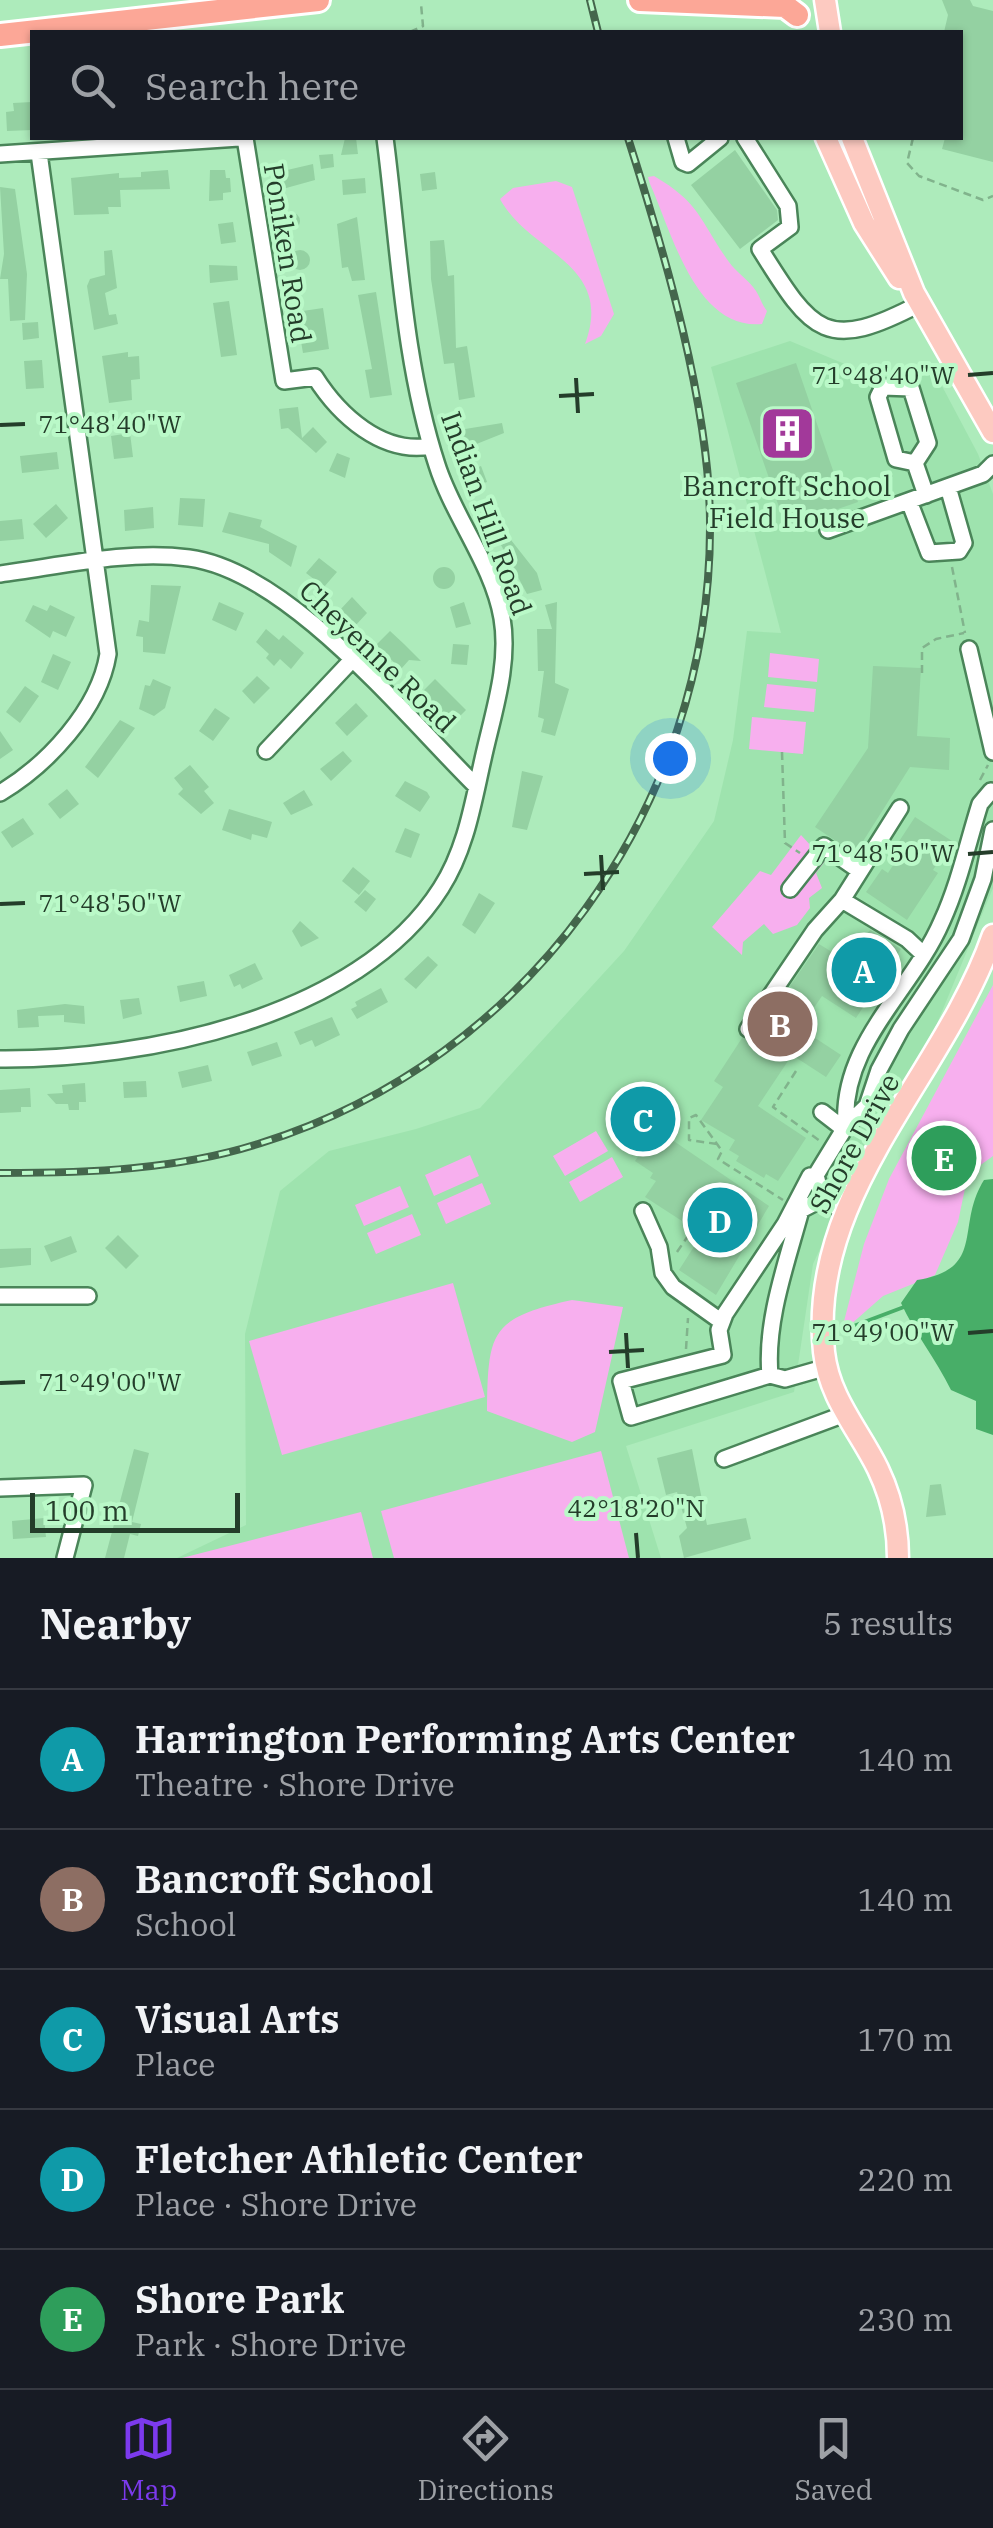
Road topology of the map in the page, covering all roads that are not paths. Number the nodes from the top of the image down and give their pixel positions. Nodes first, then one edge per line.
1 (318, 0) edge
2 (640, 0) edge
3 (825, 0) edge
4 (794, 11) edge
5 (37, 30) edge
6 (830, 30) edge
7 (30, 31) edge
8 (0, 34) edge
9 (215, 140) edge
10 (242, 140) edge
11 (385, 140) edge
12 (677, 140) edge
13 (718, 140) edge
14 (747, 140) edge
15 (827, 140) edge
16 (853, 140) edge
17 (40, 153) junction
18 (0, 154) edge
19 (918, 298) junction
20 (993, 432) edge
21 (431, 446) junction
22 (993, 464) edge
23 (916, 465) junction
24 (948, 487) junction
25 (926, 495) junction
26 (909, 501) junction
27 (828, 530) dead end
28 (98, 562) junction
29 (0, 574) edge
30 (967, 640) road end
31 (350, 662) junction
32 (266, 751) dead end
33 (990, 757) edge
34 (476, 786) junction
35 (989, 789) edge
36 (0, 793) edge
37 (900, 808) dead end
38 (993, 830) edge
39 (860, 870) junction
40 (790, 889) dead end
41 (842, 900) junction
42 (993, 935) edge
43 (923, 954) junction
44 (748, 1029) dead end
45 (0, 1060) edge
46 (822, 1112) dead end
47 (845, 1127) junction
48 (816, 1175) junction
49 (822, 1199) junction
50 (643, 1211) dead end
51 (844, 1211) junction
52 (0, 1296) edge
53 (88, 1296) dead end
54 (722, 1322) junction
55 (723, 1356) junction
56 (826, 1368) junction
57 (770, 1375) junction
58 (732, 1386) junction
59 (845, 1414) junction
60 (724, 1459) dead end
61 (0, 1488) edge
62 (65, 1558) edge
63 (898, 1558) edge

1 - 5 highway
2 - 4 highway
3 - 6 main road
7 - 8 highway
9 - 17 street
10 - 21 street, Poniken Road
11 - 21 street, Indian Hill Road
12 - 13 street
14 - 19 street
15 - 19 main road
16 - 19 main road
17 - 18 street
17 - 28 street
19 - 20 main road
21 - 34 street, Indian Hill Road
22 - 24 street
23 - 23 street
23 - 25 street
24 - 25 street
24 - 26 street
25 - 26 street
26 - 27 street
28 - 29 street, Cheyenne Road
28 - 31 street, Cheyenne Road
28 - 36 street
30 - 33 street
31 - 32 street
31 - 34 street, Cheyenne Road
34 - 45 street, Indian Hill Road
35 - 43 street
37 - 39 street
38 - 47 street
39 - 40 street
39 - 41 street
41 - 43 street
41 - 44 street
42 - 51 main road, Shore Drive
43 - 47 street
46 - 47 street
47 - 48 street
48 - 49 street
48 - 54 street
49 - 51 street
49 - 57 street
50 - 54 street
51 - 56 main road, Shore Drive
52 - 53 street
54 - 55 street
55 - 58 street
55 - 58 street
56 - 57 street
56 - 59 main road, Shore Drive
57 - 58 street
59 - 60 street
59 - 63 main road, Shore Drive
61 - 62 street

